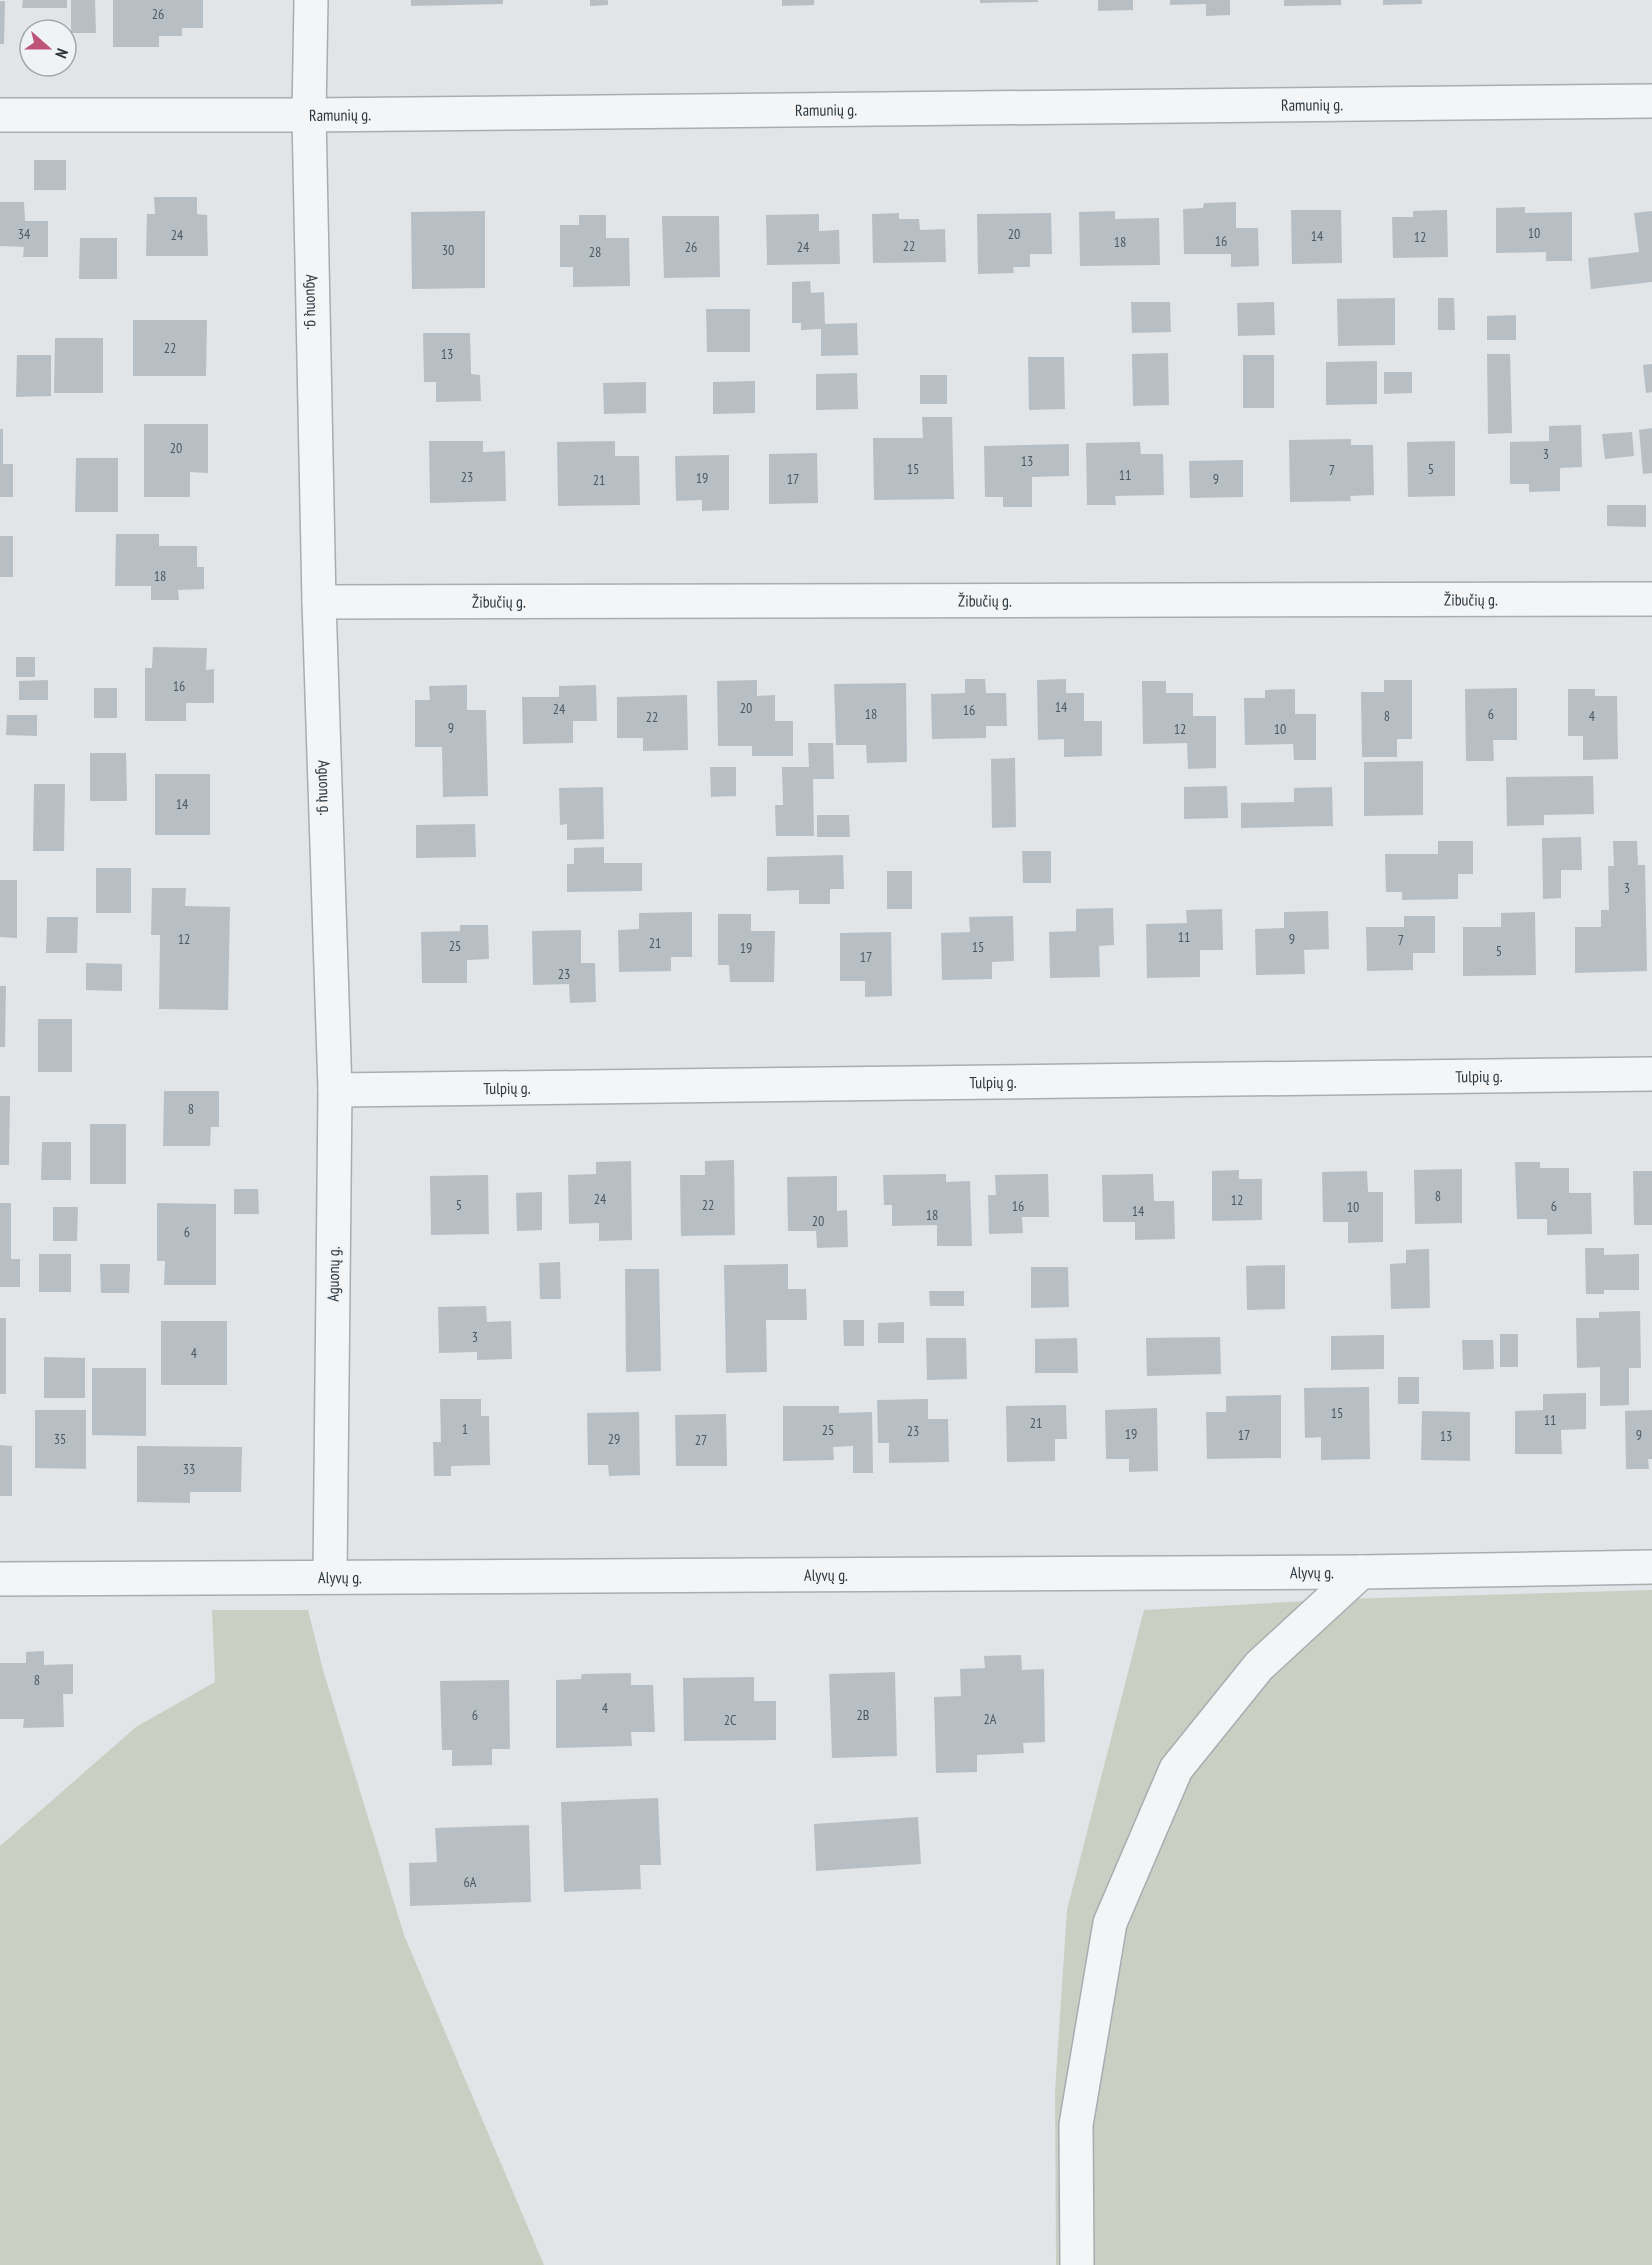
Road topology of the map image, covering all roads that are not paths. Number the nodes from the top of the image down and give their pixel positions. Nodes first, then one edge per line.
1 (311, 0) edge
2 (1652, 101) edge
3 (0, 115) edge
4 (309, 115) junction
5 (1652, 599) edge
6 (319, 602) junction
7 (1652, 1074) edge
8 (335, 1090) junction
9 (1652, 1567) edge
10 (1361, 1572) junction
11 (330, 1576) junction
12 (0, 1579) edge
13 (1077, 2265) edge

1 - 4 street, Aguonų g.
2 - 4 street, Ramunių g.
3 - 4 street, Ramunių g.
4 - 6 street, Aguonų g.
5 - 6 street, Žibučių g.
6 - 8 street, Aguonų g.
7 - 8 street, Tulpių g.
8 - 11 street, Aguonų g.
9 - 10 street, Alyvų g.
10 - 11 street, Alyvų g.
10 - 13 street
11 - 12 street, Alyvų g.

